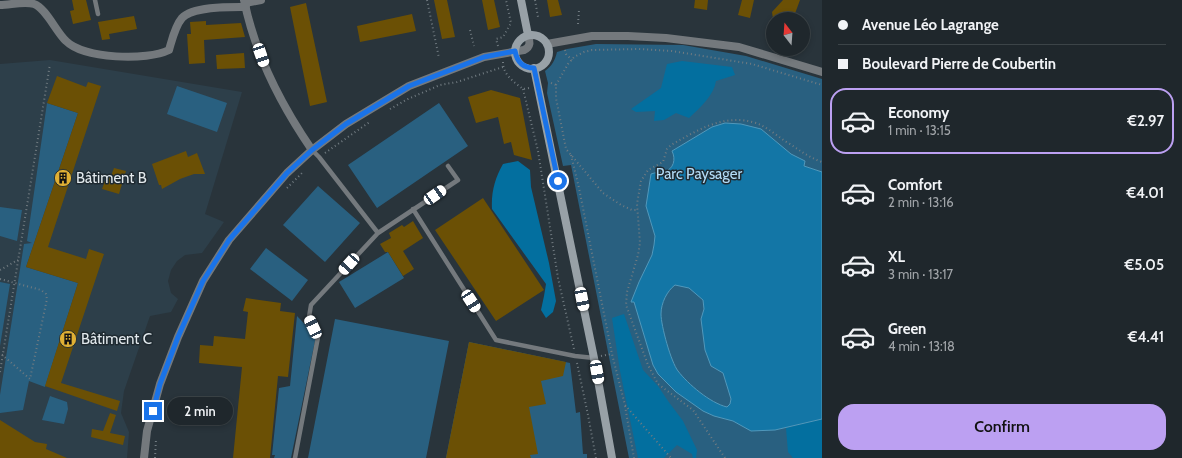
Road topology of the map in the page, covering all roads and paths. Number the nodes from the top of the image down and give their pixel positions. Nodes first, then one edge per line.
1 (95, 0) edge
2 (261, 0) edge
3 (427, 0) edge
4 (506, 0) edge
5 (521, 0) edge
6 (535, 0) edge
7 (245, 4) edge
8 (0, 5) edge
9 (579, 10) dead end
10 (98, 14) dead end
11 (538, 17) dead end
12 (578, 24) dead end
13 (470, 30) dead end
14 (528, 35) junction
15 (496, 39) dead end
16 (547, 44) junction
17 (474, 46) dead end
18 (564, 50) dead end
19 (515, 51) junction
20 (439, 58) dead end
21 (572, 60) junction
22 (503, 62) dead end
23 (50, 64) dead end
24 (503, 67) junction
25 (534, 68) junction
26 (822, 72) edge
27 (552, 84) dead end
28 (556, 85) junction
29 (822, 86) edge
30 (529, 88) dead end
31 (523, 89) junction
32 (388, 110) dead end
33 (375, 118) dead end
34 (312, 150) junction
35 (571, 156) junction
36 (319, 157) junction
37 (822, 162) edge
38 (448, 166) dead end
39 (303, 172) dead end
40 (287, 188) dead end
41 (413, 210) junction
42 (637, 210) junction
43 (378, 233) junction
44 (18, 260) junction
45 (0, 270) edge
46 (0, 279) edge
47 (14, 283) junction
48 (0, 353) edge
49 (612, 354) junction
50 (3, 356) junction
51 (575, 356) junction
52 (594, 358) junction
53 (0, 372) edge
54 (624, 405) junction
55 (156, 435) dead end
56 (144, 458) edge
57 (154, 458) edge
58 (295, 458) edge
59 (596, 458) edge
60 (612, 458) edge
61 (634, 458) edge
62 (671, 458) edge
63 (726, 458) edge

1 - 10 lane
2 - 7 street
3 - 20 path
4 - 15 path
5 - 14 main road
6 - 11 path
7 - 8 street
7 - 34 street
9 - 12 path
13 - 17 path
14 - 16 main road
14 - 19 main road
16 - 25 main road
16 - 26 street
18 - 21 path
19 - 25 main road
19 - 34 street
21 - 28 path
21 - 29 path
22 - 24 path
23 - 44 path
24 - 31 path
24 - 32 path
25 - 52 main road
27 - 28 path
28 - 35 path
30 - 31 path
31 - 51 path
33 - 36 path
34 - 36 lane
34 - 56 street
35 - 42 path
35 - 49 path
36 - 43 lane
37 - 42 path
38 - 41 lane
39 - 40 path
41 - 43 lane
41 - 51 lane
42 - 63 path
43 - 58 lane
44 - 45 path
44 - 47 path
46 - 47 path
47 - 50 path
47 - 50 path
48 - 50 path
49 - 52 path
49 - 54 path
50 - 53 path
51 - 52 lane
51 - 59 path
52 - 60 main road
54 - 61 path
54 - 62 path
55 - 57 path

